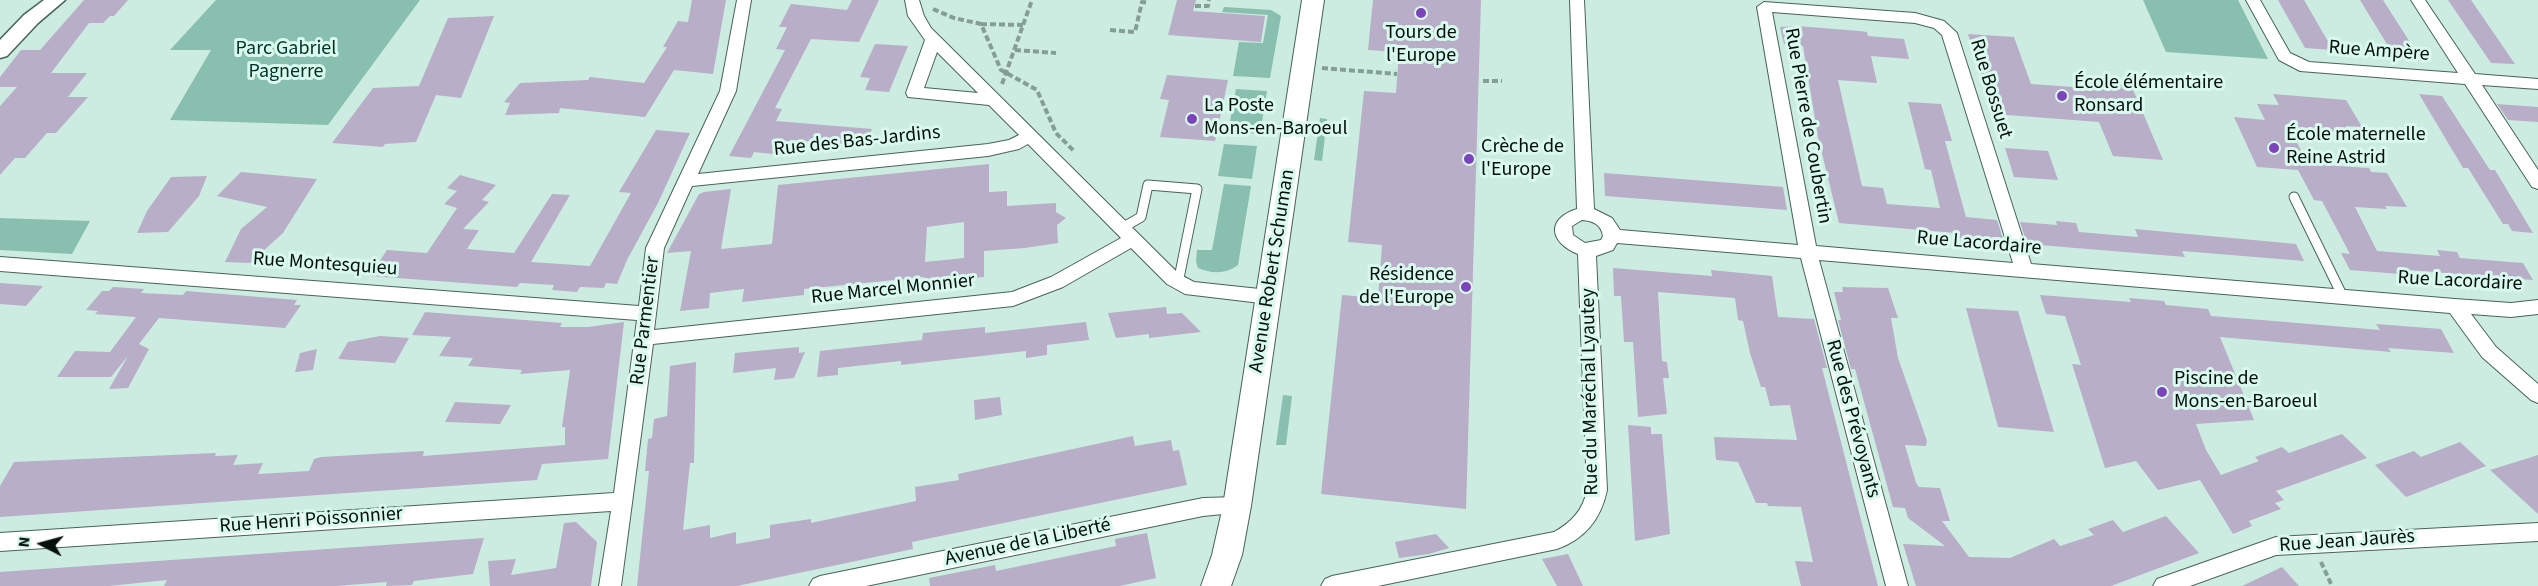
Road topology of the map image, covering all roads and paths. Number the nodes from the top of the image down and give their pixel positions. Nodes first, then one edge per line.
1 (56, 0) edge
2 (744, 0) edge
3 (912, 0) edge
4 (1032, 0) edge
5 (1209, 0) edge
6 (1314, 0) edge
7 (1577, 0) edge
8 (2253, 0) edge
9 (2418, 0) edge
10 (1149, 3) dead end
11 (1195, 6) dead end
12 (1764, 7) joint
13 (981, 24) junction
14 (1023, 25) junction
15 (1110, 30) dead end
16 (933, 40) junction
17 (1014, 50) junction
18 (0, 52) edge
19 (1056, 53) dead end
20 (1303, 67) junction
21 (1006, 73) junction
22 (1397, 74) dead end
23 (2469, 79) junction
24 (1483, 81) dead end
25 (1502, 81) dead end
26 (2538, 84) edge
27 (995, 100) junction
28 (1030, 136) junction
29 (1074, 152) dead end
30 (685, 181) junction
31 (2538, 183) edge
32 (2294, 196) dead end
33 (1586, 214) junction
34 (1127, 234) junction
35 (1612, 236) junction
36 (1587, 250) junction
37 (1808, 252) junction
38 (0, 264) edge
39 (2024, 270) junction
40 (1178, 283) junction
41 (1269, 297) junction
42 (2343, 297) junction
43 (2455, 306) junction
44 (2538, 307) edge
45 (646, 314) junction
46 (643, 338) junction
47 (2538, 395) edge
48 (623, 501) junction
49 (1237, 506) junction
50 (2538, 532) edge
51 (0, 542) edge
52 (610, 586) edge
53 (820, 586) edge
54 (1216, 586) edge
55 (1235, 586) edge
56 (1332, 586) edge
57 (1897, 586) edge
58 (2164, 586) edge

1 - 18 street
2 - 30 street, Rue Parmentier
3 - 13 path
3 - 16 street
4 - 14 path
5 - 11 path
6 - 20 main road, Avenue Robert Schuman
7 - 33 street
8 - 23 street, Rue Ampère
9 - 23 street
10 - 15 path
12 - 37 street, Rue Pierre de Coubertin
12 - 39 street, Rue Bossuet
13 - 14 path
13 - 21 path
14 - 17 path
16 - 27 street
16 - 27 street
17 - 19 path
17 - 21 path
20 - 22 path
20 - 41 main road, Avenue Robert Schuman
21 - 27 path
21 - 29 path
23 - 26 street, Rue Ampère
23 - 31 street
24 - 25 path
27 - 28 street
28 - 30 street, Rue des Bas-Jardins
28 - 34 street
30 - 45 street, Rue Parmentier
32 - 42 lane
33 - 35 street
33 - 36 street
34 - 40 street
34 - 40 lane
34 - 46 street, Rue Marcel Monnier
35 - 36 street
35 - 37 street, Rue Lacordaire
36 - 56 street, Rue du Maréchal Lyautey
37 - 39 street, Rue Lacordaire
37 - 57 street, Rue des Prévoyants
38 - 45 street, Rue Montesquieu
39 - 42 street, Rue Lacordaire
40 - 41 street
41 - 49 main road, Avenue Robert Schuman
42 - 43 street, Rue Lacordaire
43 - 44 street, Rue Lacordaire
43 - 47 street
45 - 46 street, Rue Parmentier
46 - 48 street, Rue Parmentier
48 - 51 street, Rue Henri Poissonnier
48 - 52 street, Rue Parmentier
49 - 53 street, Avenue de la Liberté
49 - 54 main road, Avenue Robert Schuman
49 - 55 main road, Avenue Robert Schuman
50 - 58 street, Rue Jean Jaurès

